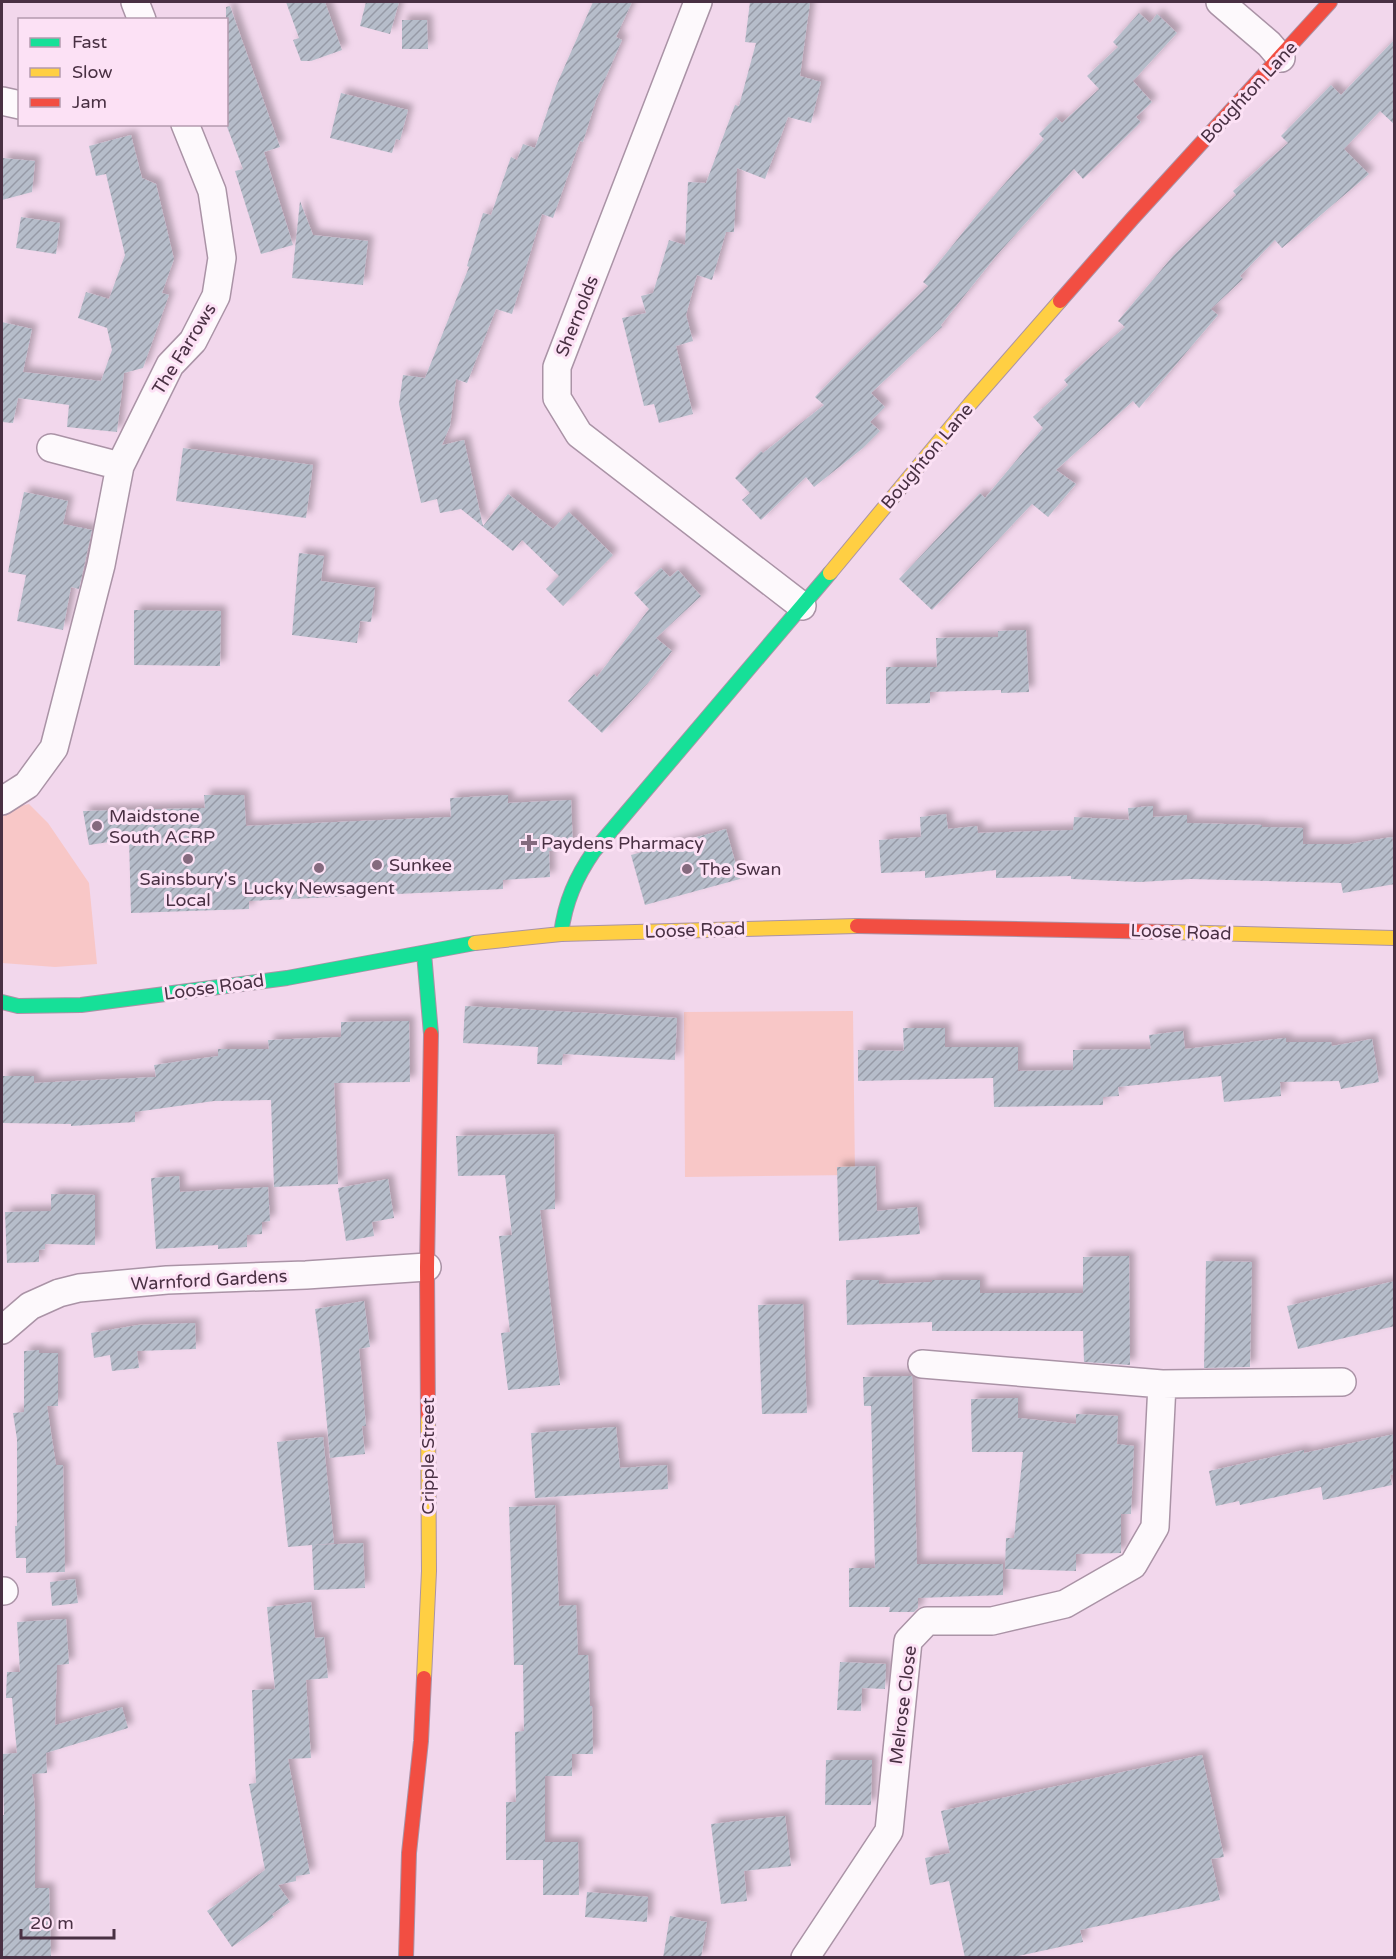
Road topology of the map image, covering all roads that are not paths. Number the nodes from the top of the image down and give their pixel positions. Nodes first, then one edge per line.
1 (135, 2) edge
2 (698, 2) edge
3 (1220, 2) edge
4 (1330, 2) edge
5 (141, 18) edge
6 (1281, 58) junction
7 (2, 101) edge
8 (18, 105) edge
9 (185, 126) edge
10 (51, 448) dead end
11 (120, 466) junction
12 (802, 606) junction
13 (2, 801) edge
14 (561, 934) junction
15 (1395, 938) edge
16 (424, 953) junction
17 (2, 1002) edge
18 (428, 1267) junction
19 (2, 1330) edge
20 (922, 1364) dead end
21 (1342, 1382) dead end
22 (1162, 1384) junction
23 (406, 1958) edge
24 (805, 1958) edge

1 - 5 street
2 - 12 street, Shernolds
3 - 6 street
4 - 6 main road, Boughton Lane
6 - 12 main road, Boughton Lane
7 - 8 street
9 - 11 street, The Farrows
10 - 11 street
11 - 13 street, The Farrows
12 - 14 main road, Boughton Lane
14 - 15 main road, Loose Road
14 - 16 main road, Loose Road
16 - 17 main road, Loose Road
16 - 18 main road, Cripple Street
18 - 19 street, Warnford Gardens
18 - 23 main road, Cripple Street
20 - 22 street
21 - 22 street
22 - 24 street, Melrose Close

